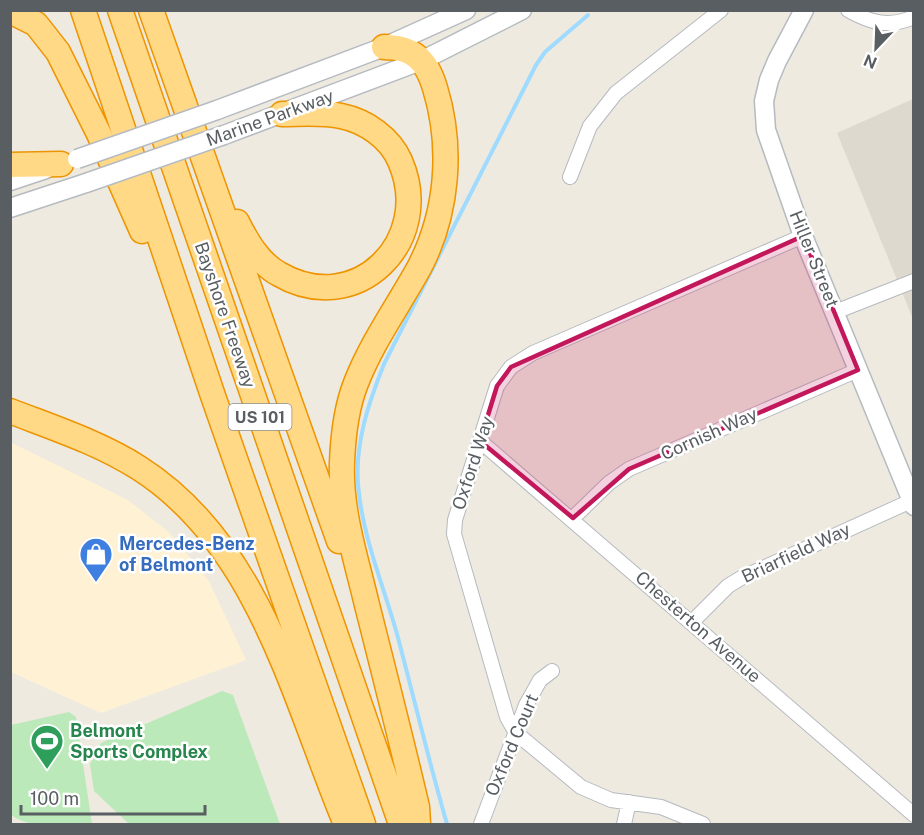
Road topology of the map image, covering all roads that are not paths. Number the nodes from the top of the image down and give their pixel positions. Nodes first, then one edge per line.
1 (83, 10) edge
2 (120, 10) edge
3 (151, 10) edge
4 (466, 10) edge
5 (522, 10) edge
6 (721, 10) edge
7 (804, 10) edge
8 (848, 10) edge
9 (10, 11) edge
10 (914, 17) edge
11 (384, 47) junction
12 (423, 60) junction
13 (282, 114) junction
14 (68, 161) junction
15 (10, 165) edge
16 (211, 175) junction
17 (570, 177) dead end
18 (10, 181) edge
19 (10, 208) edge
20 (803, 236) junction
21 (914, 281) edge
22 (835, 312) junction
23 (858, 369) junction
24 (213, 396) junction
25 (10, 411) edge
26 (480, 441) junction
27 (912, 504) edge
28 (573, 518) junction
29 (361, 579) junction
30 (692, 622) junction
31 (552, 671) dead end
32 (516, 734) junction
33 (628, 802) junction
34 (914, 815) edge
35 (346, 825) edge
36 (363, 825) edge
37 (400, 825) edge
38 (418, 825) edge
39 (481, 825) edge
40 (624, 825) edge
41 (703, 825) edge

1 - 24 highway, Bayshore Freeway / US 101
2 - 37 highway, Bayshore Freeway / US 101
3 - 16 highway
4 - 11 main road, Marine Parkway
5 - 12 main road, Marine Parkway
6 - 17 street
7 - 20 main road, Hiller Street
8 - 10 street
9 - 24 highway
11 - 12 highway
11 - 14 main road, Marine Parkway, bridge
12 - 13 main road, Marine Parkway
12 - 29 highway
13 - 16 highway
13 - 19 main road, Marine Parkway, bridge
14 - 15 highway
14 - 18 main road, Marine Parkway
16 - 29 highway
20 - 22 main road, Hiller Street
20 - 26 street, Oxford Way
21 - 22 street
22 - 23 main road, Hiller Street
23 - 27 main road, Hiller Street
23 - 28 street, Cornish Way
24 - 36 highway, Bayshore Freeway / US 101
25 - 35 highway
26 - 28 street, Chesterton Avenue
26 - 32 street, Oxford Way
27 - 30 street, Briarfield Way
28 - 30 street, Chesterton Avenue
29 - 38 highway
30 - 34 street, Chesterton Avenue
31 - 32 street, Oxford Court
32 - 33 street, Oxford Way
32 - 39 street, Oxford Court
33 - 40 street
33 - 41 street, Oxford Way

